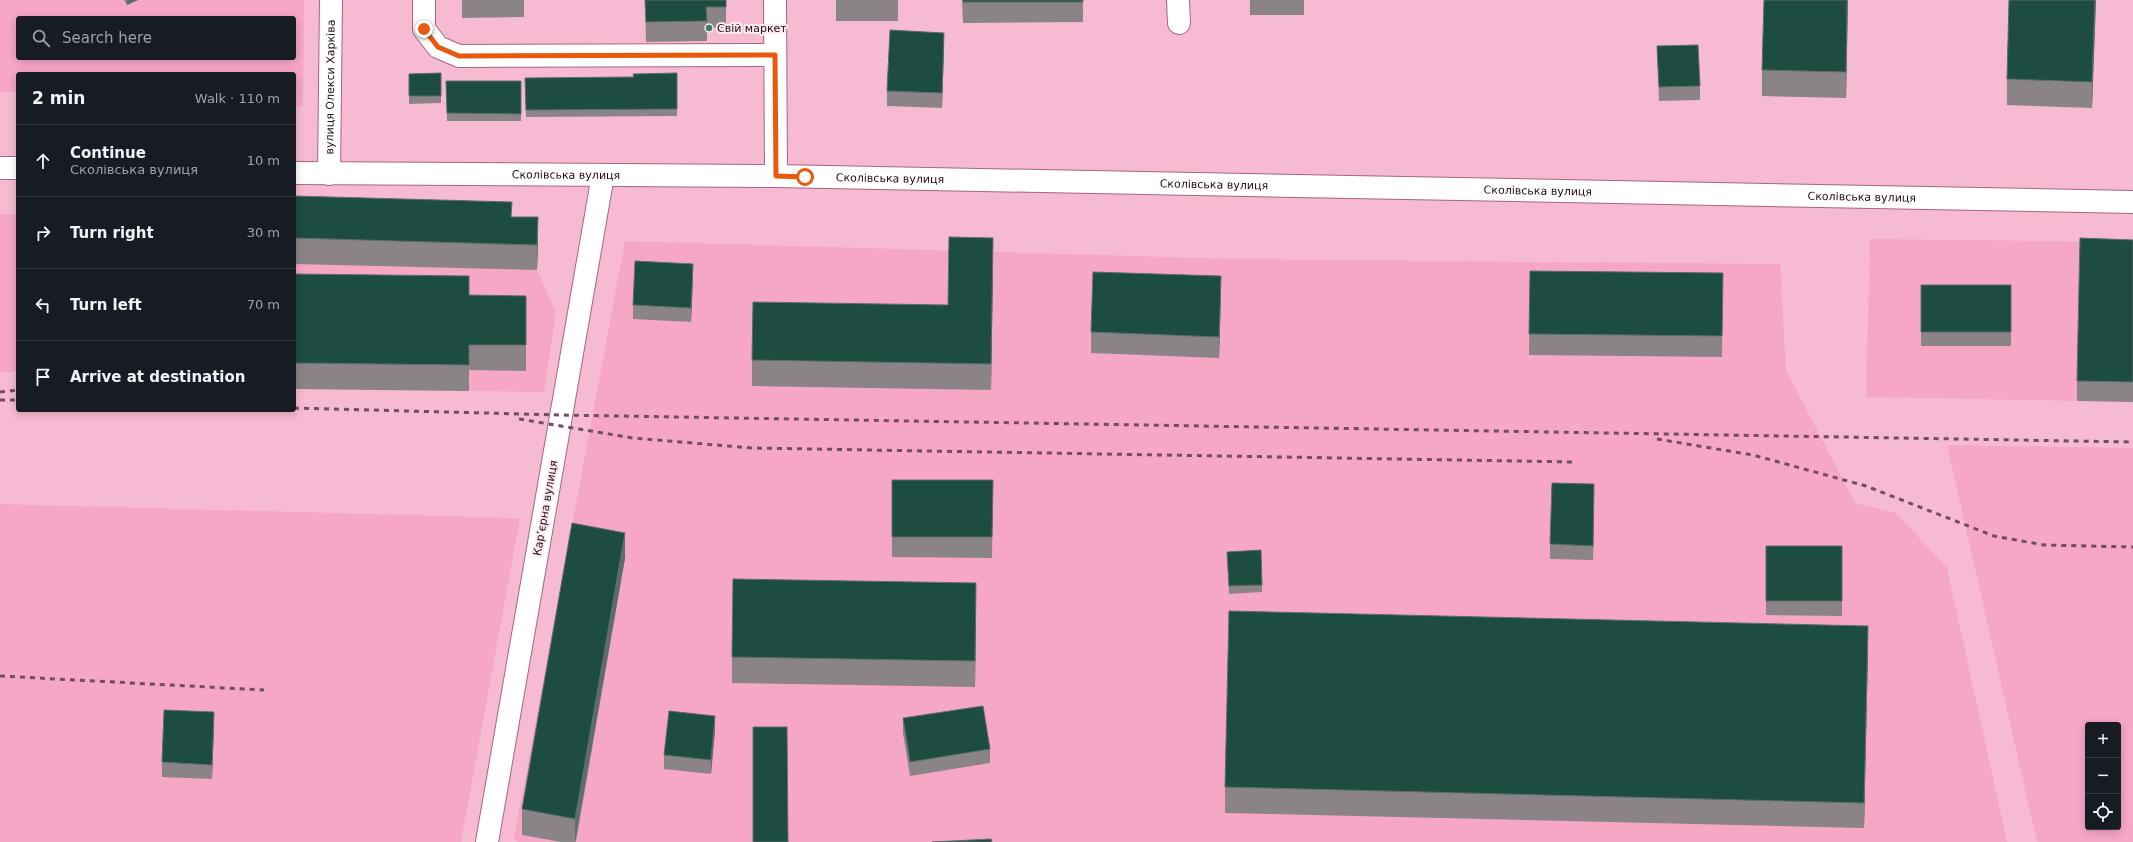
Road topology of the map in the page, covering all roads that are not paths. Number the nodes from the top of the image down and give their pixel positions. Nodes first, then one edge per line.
1 (331, 0) edge
2 (424, 0) edge
3 (775, 0) edge
4 (1178, 0) edge
5 (1179, 23) dead end
6 (775, 55) junction
7 (0, 168) edge
8 (16, 168) edge
9 (296, 173) edge
10 (329, 174) junction
11 (603, 175) junction
12 (776, 176) junction
13 (2133, 202) edge
14 (487, 842) edge

1 - 10 street, вулиця Олекси Харківа
2 - 6 street
3 - 6 street
4 - 5 street
6 - 12 street
7 - 8 street
9 - 10 street, Сколівська вулиця
10 - 11 street, Сколівська вулиця
11 - 12 street, Сколівська вулиця
11 - 14 street, Карʼєрна вулиця
12 - 13 street, Сколівська вулиця

